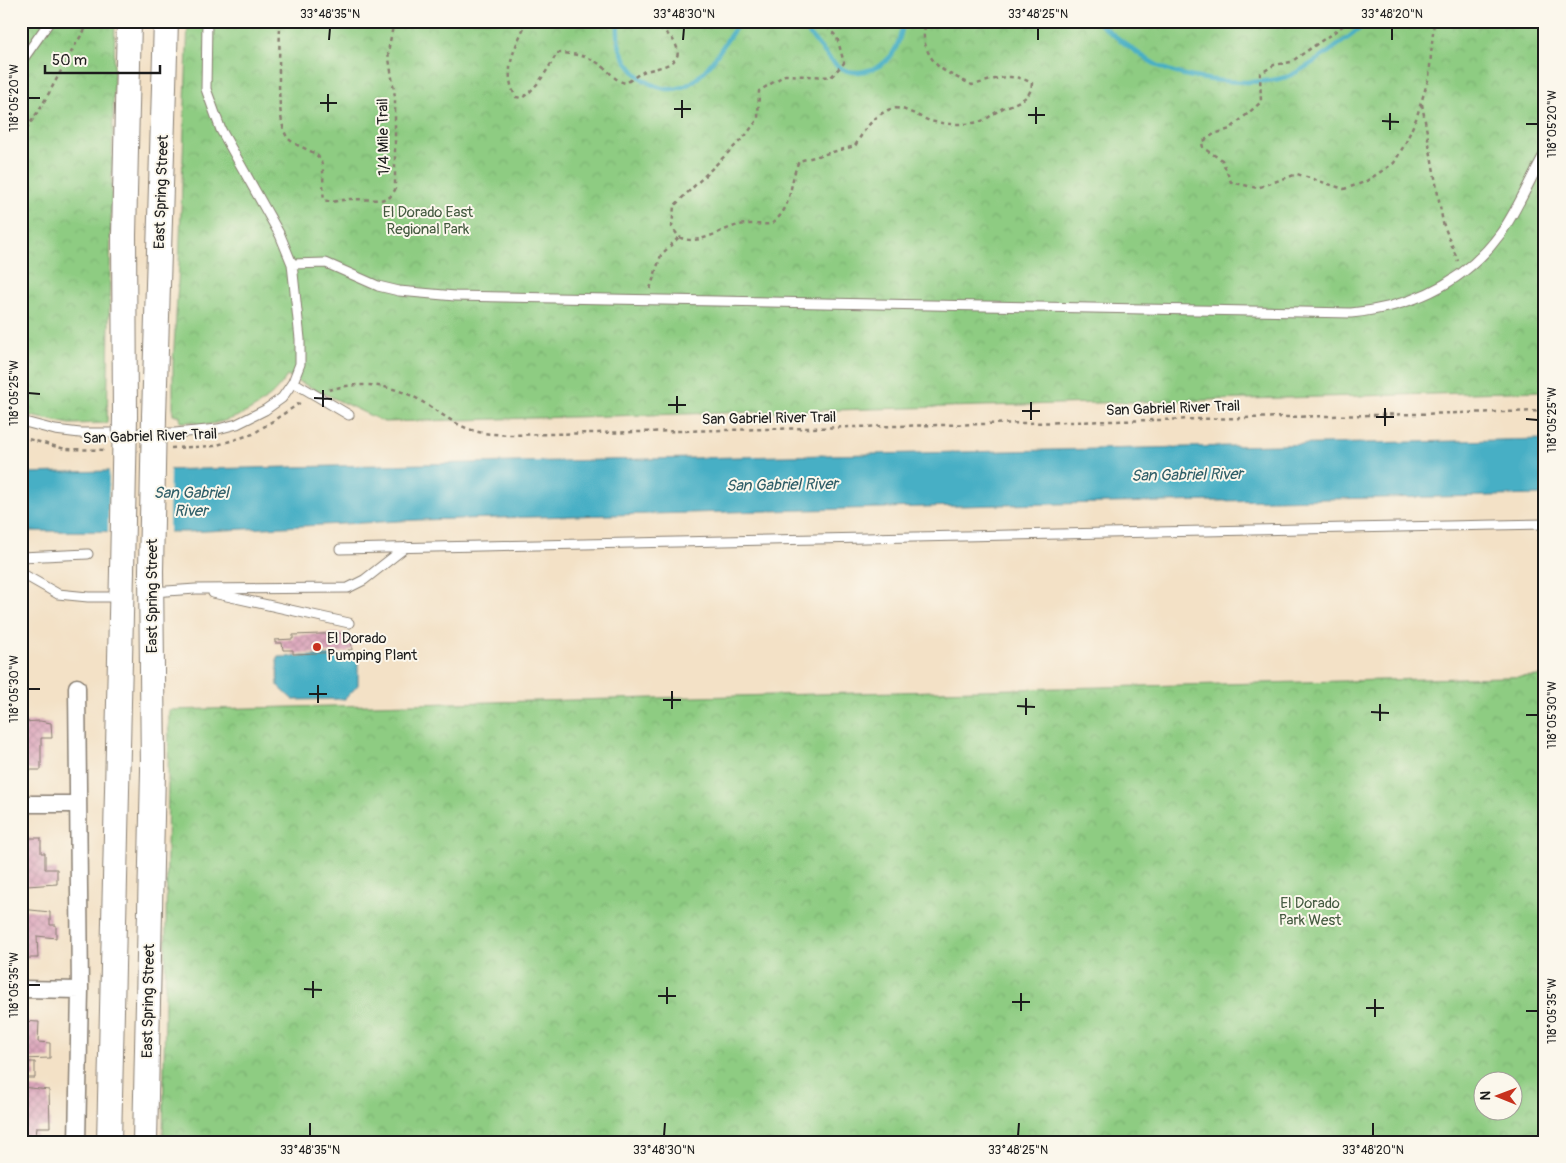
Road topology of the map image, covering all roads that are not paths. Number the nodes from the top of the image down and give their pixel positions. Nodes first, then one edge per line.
1 (50, 21) edge
2 (129, 21) edge
3 (166, 21) edge
4 (207, 21) edge
5 (21, 62) edge
6 (1545, 153) edge
7 (292, 264) junction
8 (293, 382) junction
9 (349, 414) dead end
10 (21, 420) edge
11 (1545, 524) edge
12 (406, 547) junction
13 (340, 549) dead end
14 (88, 554) dead end
15 (21, 557) edge
16 (21, 573) edge
17 (151, 581) junction
18 (196, 589) junction
19 (121, 597) junction
20 (349, 623) dead end
21 (77, 687) dead end
22 (21, 804) edge
23 (78, 804) junction
24 (21, 989) edge
25 (80, 990) junction
26 (77, 1142) edge
27 (108, 1142) edge
28 (145, 1142) edge

1 - 5 lane
2 - 19 main road, East Spring Street, bridge
3 - 17 main road, East Spring Street, bridge
4 - 7 lane
6 - 7 lane
7 - 8 lane
8 - 9 lane
8 - 10 lane
11 - 12 lane
12 - 13 lane
12 - 18 lane
14 - 15 lane
16 - 19 lane
17 - 18 lane
17 - 28 main road, East Spring Street
18 - 20 lane
19 - 27 main road, East Spring Street
21 - 23 street
22 - 23 street
23 - 25 street
24 - 25 street
25 - 26 street

